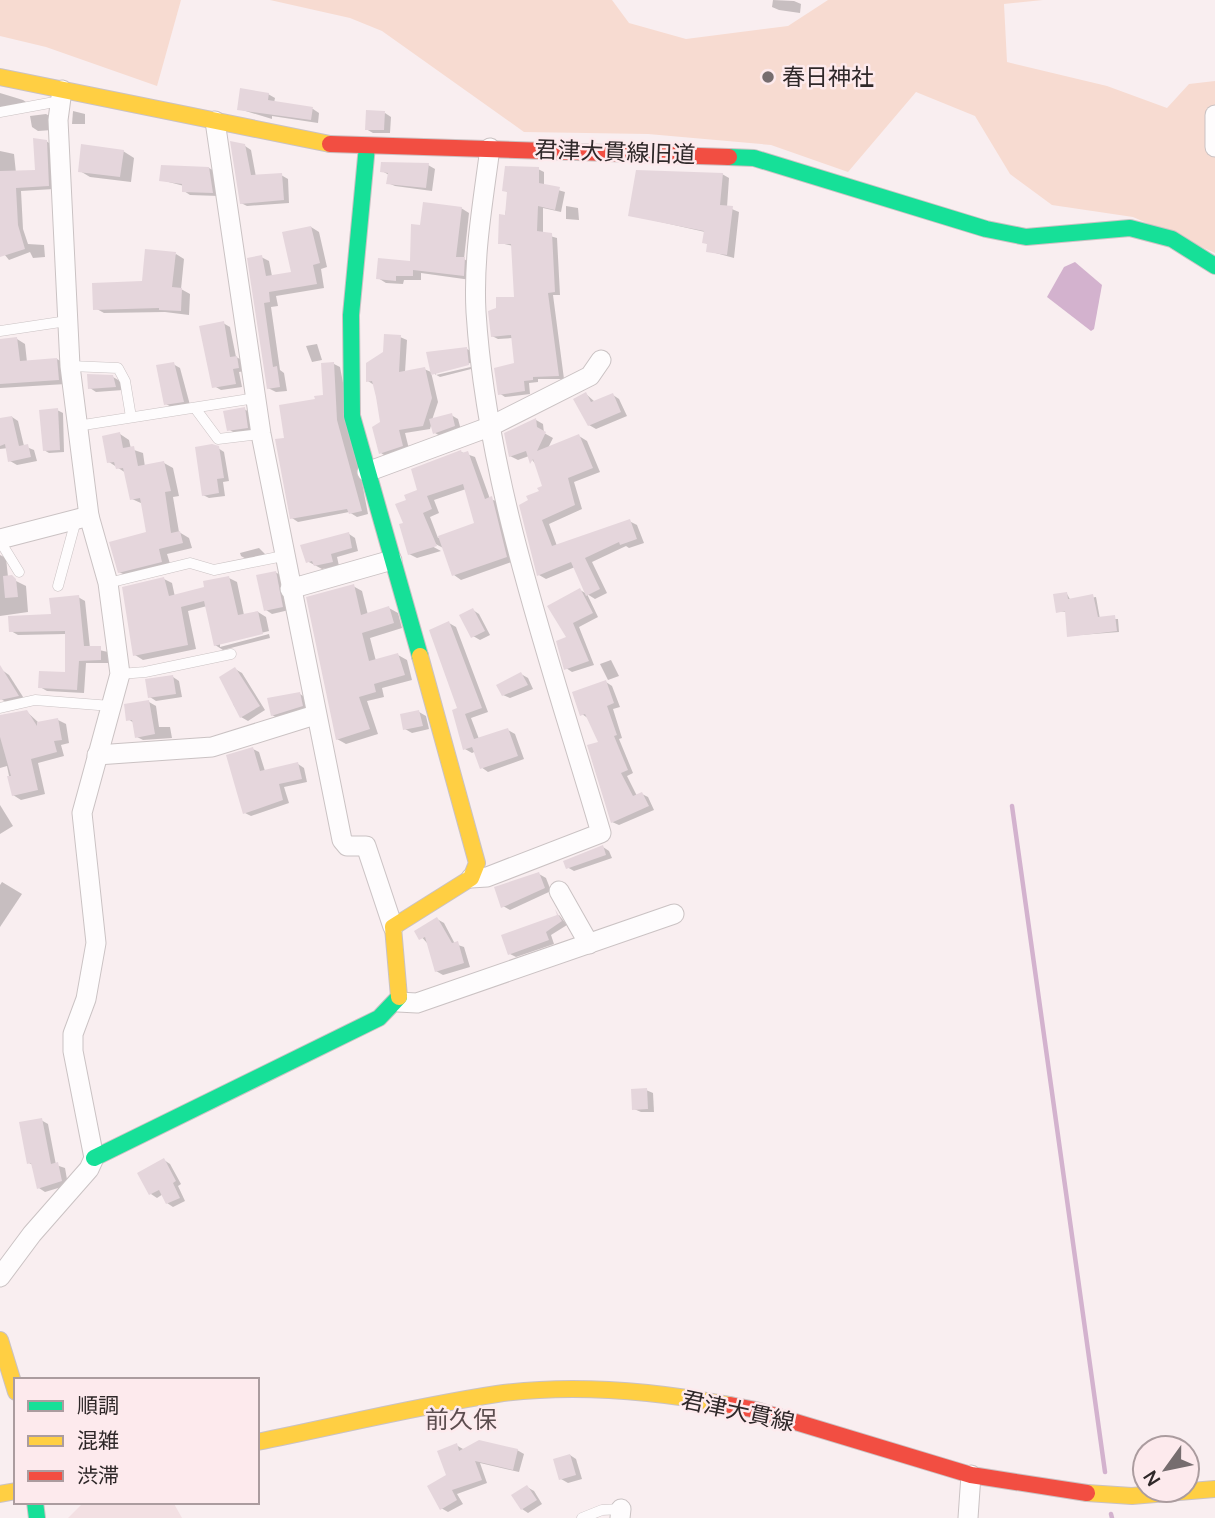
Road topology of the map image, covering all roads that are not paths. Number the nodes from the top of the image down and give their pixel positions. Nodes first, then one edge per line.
1 (0, 77) edge
2 (61, 96) junction
3 (0, 112) edge
4 (1215, 115) edge
5 (215, 121) junction
6 (368, 146) junction
7 (1215, 147) edge
8 (490, 148) junction
9 (1215, 265) edge
10 (67, 321) junction
11 (0, 331) edge
12 (601, 360) dead end
13 (70, 366) junction
14 (256, 398) junction
15 (195, 408) junction
16 (131, 417) junction
17 (77, 426) junction
18 (489, 427) junction
19 (261, 434) junction
20 (367, 471) junction
21 (83, 518) junction
22 (0, 540) edge
23 (283, 556) junction
24 (392, 560) junction
25 (19, 572) dead end
26 (108, 583) junction
27 (58, 586) dead end
28 (290, 589) junction
29 (231, 654) dead end
30 (120, 674) junction
31 (111, 706) junction
32 (0, 708) edge
33 (315, 715) junction
34 (97, 755) junction
35 (471, 878) junction
36 (559, 891) dead end
37 (674, 915) dead end
38 (393, 927) junction
39 (589, 944) junction
40 (398, 1002) junction
41 (94, 1158) junction
42 (0, 1277) edge
43 (0, 1340) edge
44 (14, 1386) edge
45 (259, 1442) edge
46 (971, 1475) junction
47 (1215, 1489) edge
48 (621, 1513) edge
49 (582, 1518) edge
50 (968, 1518) edge

1 - 2 street, 君津大貫線旧道
2 - 3 lane
2 - 5 street, 君津大貫線旧道
2 - 10 street
4 - 7 street
5 - 6 street, 君津大貫線旧道
5 - 14 street
6 - 8 street, 君津大貫線旧道
6 - 20 street
8 - 9 street, 君津大貫線旧道
8 - 18 street
10 - 11 lane
10 - 13 street
12 - 18 street
13 - 16 lane
13 - 17 street
14 - 15 lane
14 - 19 street
15 - 16 lane
15 - 19 lane
16 - 17 lane
17 - 21 street
18 - 20 street
18 - 35 street
19 - 23 street
20 - 24 street
21 - 22 street
21 - 26 street
21 - 27 lane
22 - 25 lane
23 - 26 lane
23 - 28 street
24 - 28 street
24 - 35 street
26 - 30 street
28 - 33 street
29 - 30 lane
30 - 31 street
31 - 32 lane
31 - 34 street
33 - 34 street
33 - 38 street
34 - 41 street
35 - 38 street
36 - 39 street
37 - 39 street
38 - 40 street
39 - 40 street
40 - 41 street
41 - 42 street
43 - 44 street
45 - 46 street, 君津大貫線
46 - 47 street, 君津大貫線
46 - 50 street
48 - 49 lane

